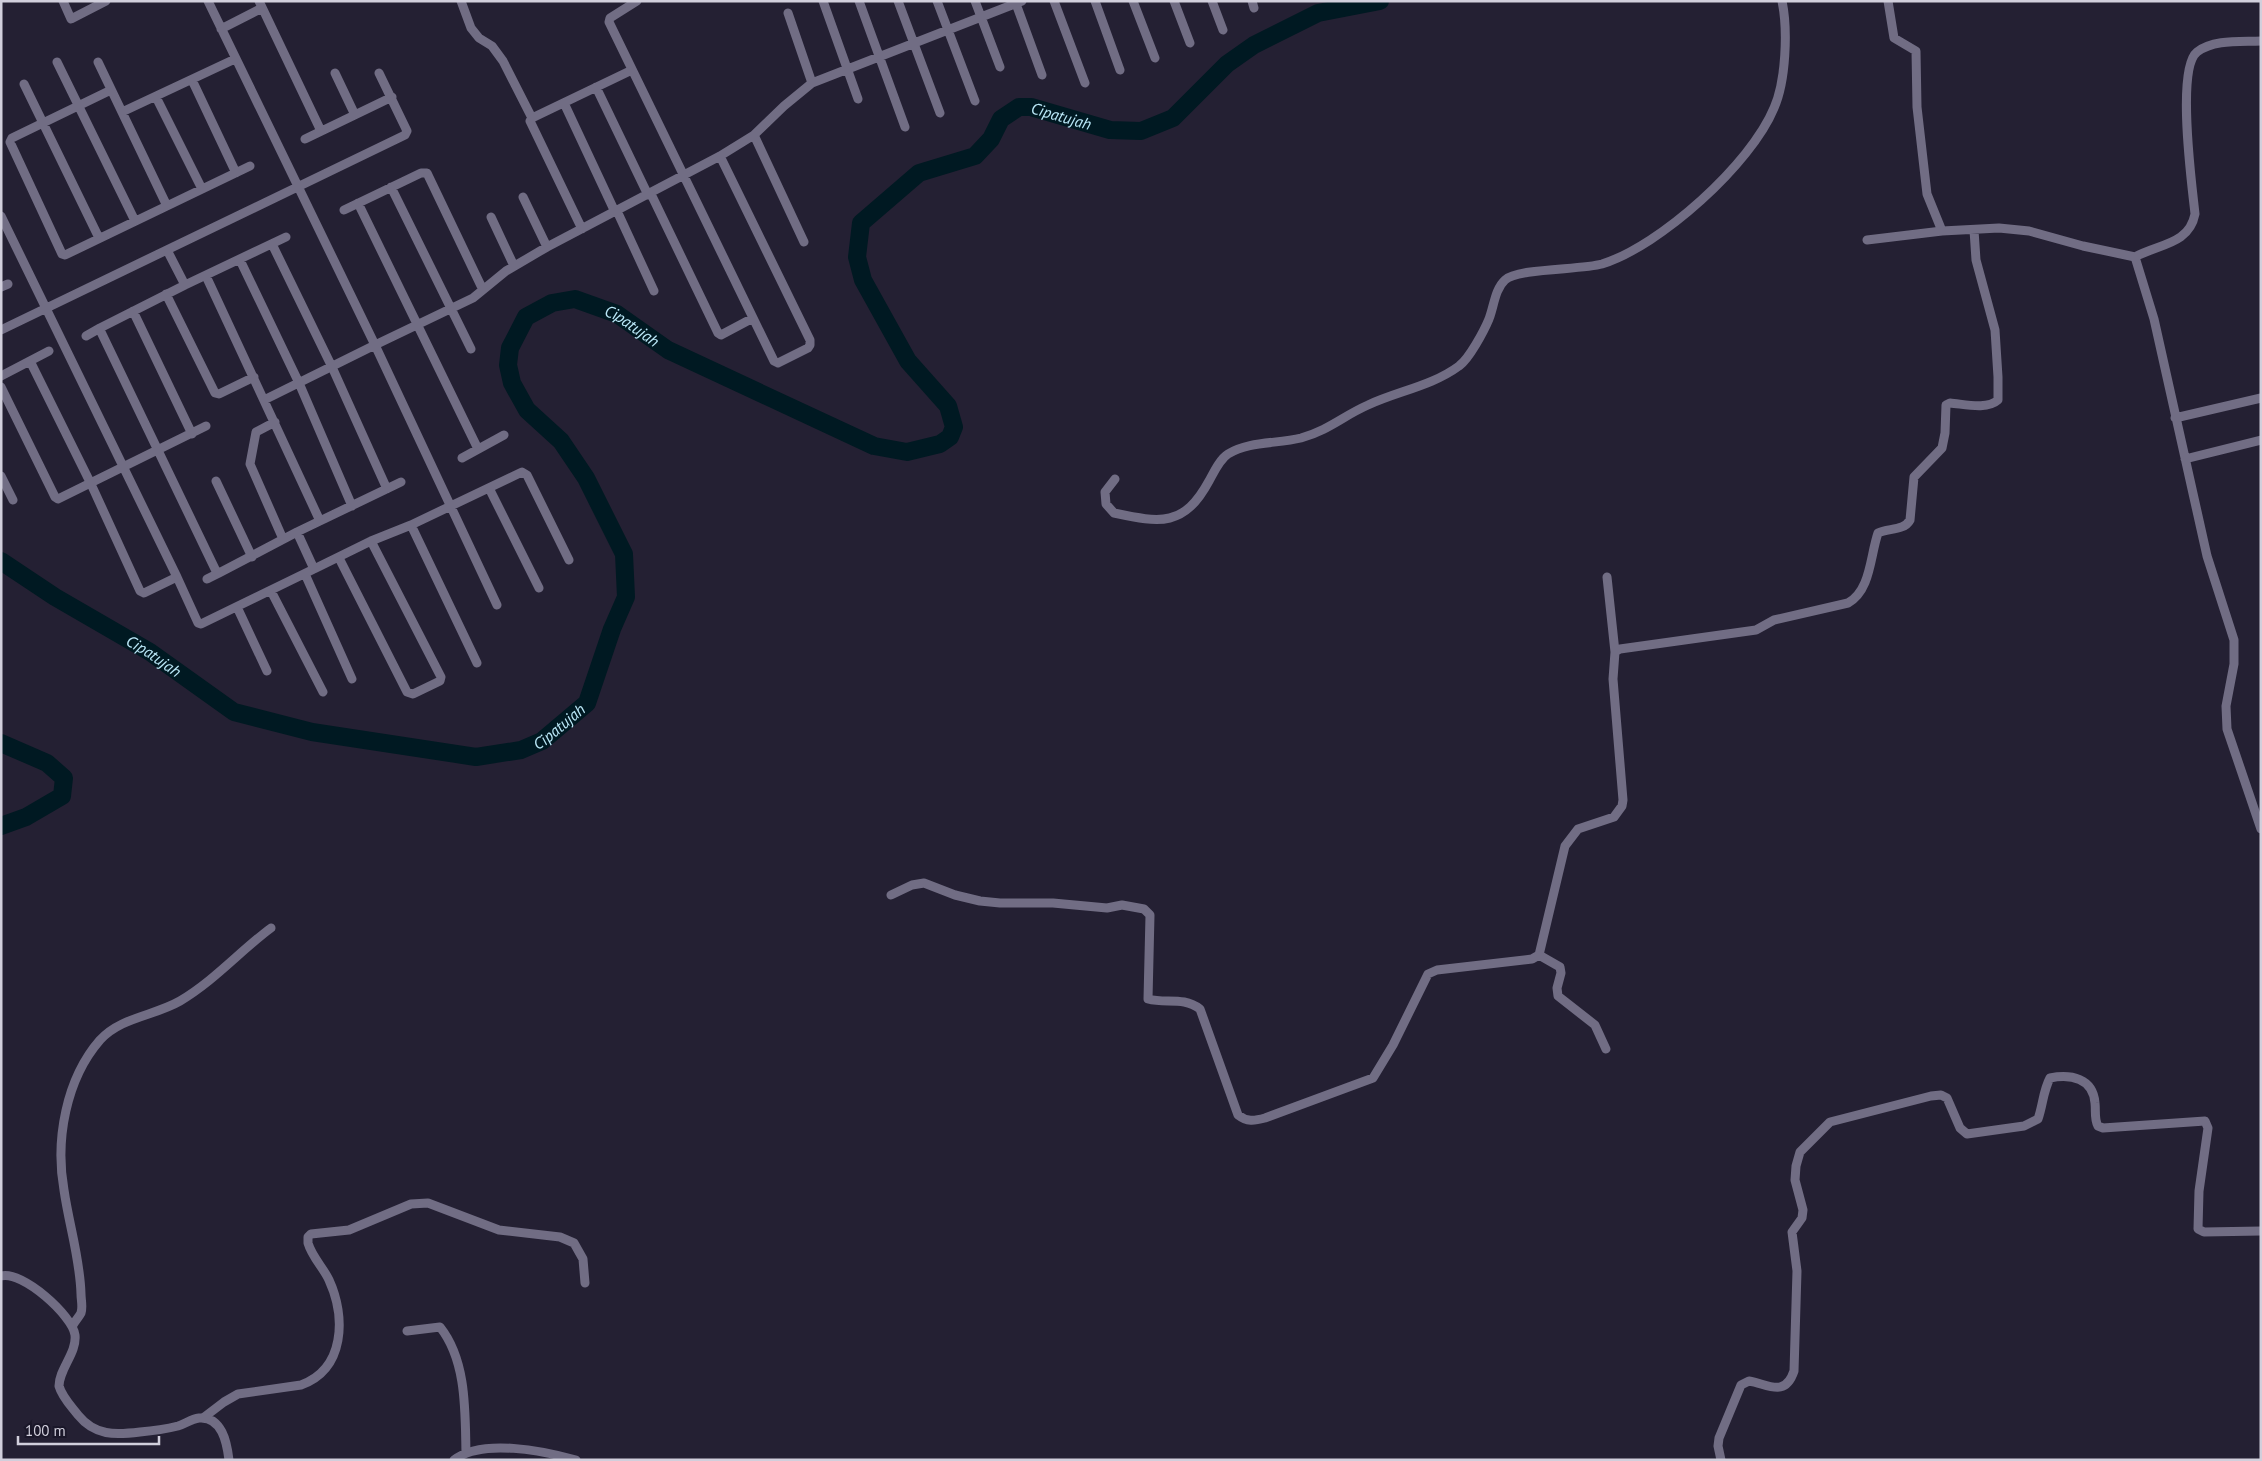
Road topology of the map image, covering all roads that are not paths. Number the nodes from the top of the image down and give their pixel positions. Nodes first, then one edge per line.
1 (63, 1) edge
2 (106, 1) edge
3 (208, 1) edge
4 (461, 1) edge
5 (637, 1) edge
6 (822, 1) edge
7 (859, 1) edge
8 (898, 1) edge
9 (937, 1) edge
10 (976, 1) edge
11 (1054, 1) edge
12 (1095, 1) edge
13 (1133, 1) edge
14 (1174, 1) edge
15 (1212, 1) edge
16 (1782, 1) edge
17 (1888, 1) edge
18 (1018, 2) edge
19 (261, 5) edge
20 (788, 13) dead end
21 (982, 17) junction
22 (221, 29) junction
23 (948, 30) junction
24 (1223, 30) dead end
25 (2261, 41) edge
26 (1190, 43) dead end
27 (914, 44) junction
28 (880, 57) junction
29 (1155, 58) dead end
30 (235, 59) junction
31 (57, 62) dead end
32 (98, 62) dead end
33 (1000, 67) dead end
34 (632, 70) junction
35 (847, 70) junction
36 (1120, 70) dead end
37 (335, 73) dead end
38 (379, 73) dead end
39 (1042, 75) dead end
40 (192, 80) junction
41 (1085, 83) dead end
42 (24, 84) dead end
43 (812, 84) junction
44 (596, 87) junction
45 (111, 90) junction
46 (156, 97) junction
47 (392, 97) junction
48 (858, 99) dead end
49 (975, 101) dead end
50 (564, 103) junction
51 (78, 106) junction
52 (122, 112) junction
53 (940, 113) dead end
54 (355, 115) junction
55 (532, 118) junction
56 (43, 122) junction
57 (905, 127) dead end
58 (321, 131) junction
59 (754, 135) junction
60 (305, 139) dead end
61 (720, 156) junction
62 (250, 166) dead end
63 (236, 173) junction
64 (683, 176) junction
65 (299, 187) junction
66 (391, 187) junction
67 (202, 189) junction
68 (650, 194) junction
69 (523, 197) dead end
70 (358, 203) junction
71 (167, 206) junction
72 (344, 210) dead end
73 (616, 212) junction
74 (1, 216) edge
75 (491, 217) dead end
76 (135, 221) junction
77 (582, 229) junction
78 (1974, 230) junction
79 (1942, 231) junction
80 (286, 237) dead end
81 (99, 238) junction
82 (1867, 240) dead end
83 (804, 242) dead end
84 (272, 244) junction
85 (547, 247) junction
86 (167, 250) junction
87 (2135, 257) junction
88 (240, 260) junction
89 (514, 266) junction
90 (206, 276) junction
91 (185, 285) junction
92 (483, 290) junction
93 (654, 291) dead end
94 (166, 294) junction
95 (46, 309) junction
96 (452, 309) junction
97 (133, 311) junction
98 (753, 318) junction
99 (416, 326) junction
100 (100, 328) junction
101 (1, 330) edge
102 (86, 336) dead end
103 (376, 345) junction
104 (471, 349) dead end
105 (49, 351) dead end
106 (30, 361) junction
107 (332, 367) junction
108 (1, 376) edge
109 (254, 377) junction
110 (299, 382) junction
111 (1, 387) edge
112 (2261, 398) edge
113 (264, 400) junction
114 (2175, 418) junction
115 (274, 422) junction
116 (206, 426) dead end
117 (192, 434) junction
118 (504, 435) dead end
119 (2261, 440) edge
120 (478, 449) junction
121 (158, 450) junction
122 (462, 458) dead end
123 (2185, 459) junction
124 (124, 467) junction
125 (1, 476) edge
126 (1115, 479) dead end
127 (216, 481) dead end
128 (401, 482) dead end
129 (91, 484) junction
130 (489, 488) junction
131 (387, 489) junction
132 (13, 500) dead end
133 (352, 506) junction
134 (451, 506) junction
135 (320, 521) junction
136 (411, 525) junction
137 (297, 532) junction
138 (283, 538) junction
139 (371, 541) junction
140 (252, 557) junction
141 (339, 558) junction
142 (569, 560) dead end
143 (314, 569) junction
144 (218, 573) junction
145 (305, 574) junction
146 (177, 577) junction
147 (1608, 577) dead end
148 (207, 579) dead end
149 (539, 588) dead end
150 (271, 591) junction
151 (497, 604) dead end
152 (237, 608) junction
153 (1615, 652) junction
154 (477, 663) dead end
155 (267, 671) dead end
156 (352, 679) dead end
157 (323, 692) dead end
158 (2261, 829) edge
159 (891, 895) dead end
160 (271, 928) dead end
161 (1539, 955) junction
162 (1606, 1048) dead end
163 (2261, 1230) edge
164 (1, 1276) edge
165 (585, 1283) dead end
166 (73, 1326) junction
167 (407, 1331) dead end
168 (203, 1418) junction
169 (466, 1453) junction
170 (229, 1460) edge
171 (454, 1460) edge
172 (576, 1460) edge
173 (1721, 1460) edge

1 - 2 street
3 - 22 street
4 - 55 street
5 - 34 street
6 - 35 street
7 - 28 street
8 - 27 street
9 - 23 street
10 - 21 street
11 - 41 street
12 - 36 street
13 - 29 street
14 - 26 street
15 - 24 street
16 - 126 street
17 - 79 street
18 - 21 street
18 - 39 street
19 - 22 street
19 - 58 street
20 - 43 street
21 - 23 street
21 - 33 street
22 - 30 street
23 - 27 street
23 - 49 street
25 - 87 street
27 - 28 street
27 - 53 street
28 - 35 street
28 - 57 street
30 - 40 street
30 - 65 street
31 - 51 street
32 - 45 street
34 - 44 street
34 - 64 street
35 - 43 street
35 - 48 street
37 - 54 street
38 - 47 street
40 - 46 street
40 - 63 street
42 - 56 street
43 - 59 street
44 - 50 street
44 - 68 street
45 - 51 street
45 - 52 street
46 - 52 street
46 - 67 street
47 - 54 street
47 - 65 street
50 - 55 street
50 - 73 street
51 - 56 street
51 - 76 street
52 - 71 street
54 - 58 street
55 - 77 street
56 - 81 street
56 - 81 street
58 - 60 street
59 - 61 street
59 - 83 street
61 - 64 street
61 - 98 street
62 - 63 street
63 - 67 street
64 - 68 street
64 - 98 street
65 - 86 street
65 - 103 street
66 - 70 street
66 - 92 street
66 - 96 street
67 - 71 street
68 - 73 street
68 - 98 street
69 - 85 street
70 - 72 street
70 - 99 street
71 - 76 street
73 - 77 street
73 - 93 street
74 - 95 street
75 - 89 street
76 - 81 street
77 - 85 street
78 - 79 street
78 - 87 street
78 - 153 street
79 - 82 street
80 - 84 street
84 - 88 street
84 - 107 street
85 - 89 street
86 - 91 street
86 - 95 street
87 - 114 street
88 - 90 street
88 - 110 street
89 - 92 street
90 - 91 street
90 - 109 street
91 - 94 street
92 - 96 street
94 - 97 street
94 - 109 street
95 - 101 street
95 - 124 street
96 - 99 street
96 - 104 street
97 - 100 street
97 - 117 street
99 - 103 street
99 - 120 street
100 - 102 street
100 - 121 street
103 - 107 street
103 - 134 street
105 - 106 street
106 - 108 street
106 - 129 street
107 - 110 street
107 - 131 street
109 - 113 street
110 - 113 street
110 - 133 street
111 - 129 street
112 - 114 street
113 - 115 street
114 - 123 street
115 - 135 street
115 - 138 street
116 - 117 street
117 - 121 street
118 - 120 street
119 - 123 street
120 - 122 street
121 - 124 street
121 - 144 street
123 - 158 street
124 - 129 street
124 - 146 street
125 - 132 street
127 - 140 street
128 - 131 street
129 - 146 street
130 - 134 street
130 - 142 street
130 - 149 street
131 - 133 street
133 - 135 street
134 - 136 street
134 - 151 street
135 - 137 street
136 - 139 street
136 - 154 street
137 - 138 street
137 - 143 street
138 - 140 street
139 - 141 street
139 - 141 street
140 - 144 street
141 - 143 street
143 - 145 street
144 - 148 street
145 - 150 street
145 - 156 street
146 - 152 street
147 - 153 street
150 - 152 street
150 - 157 street
152 - 155 street
153 - 161 street
159 - 161 street
160 - 166 street
161 - 162 street
163 - 173 street
164 - 166 street
165 - 168 street
166 - 168 street
167 - 169 street
168 - 170 street
169 - 171 street
169 - 172 street

